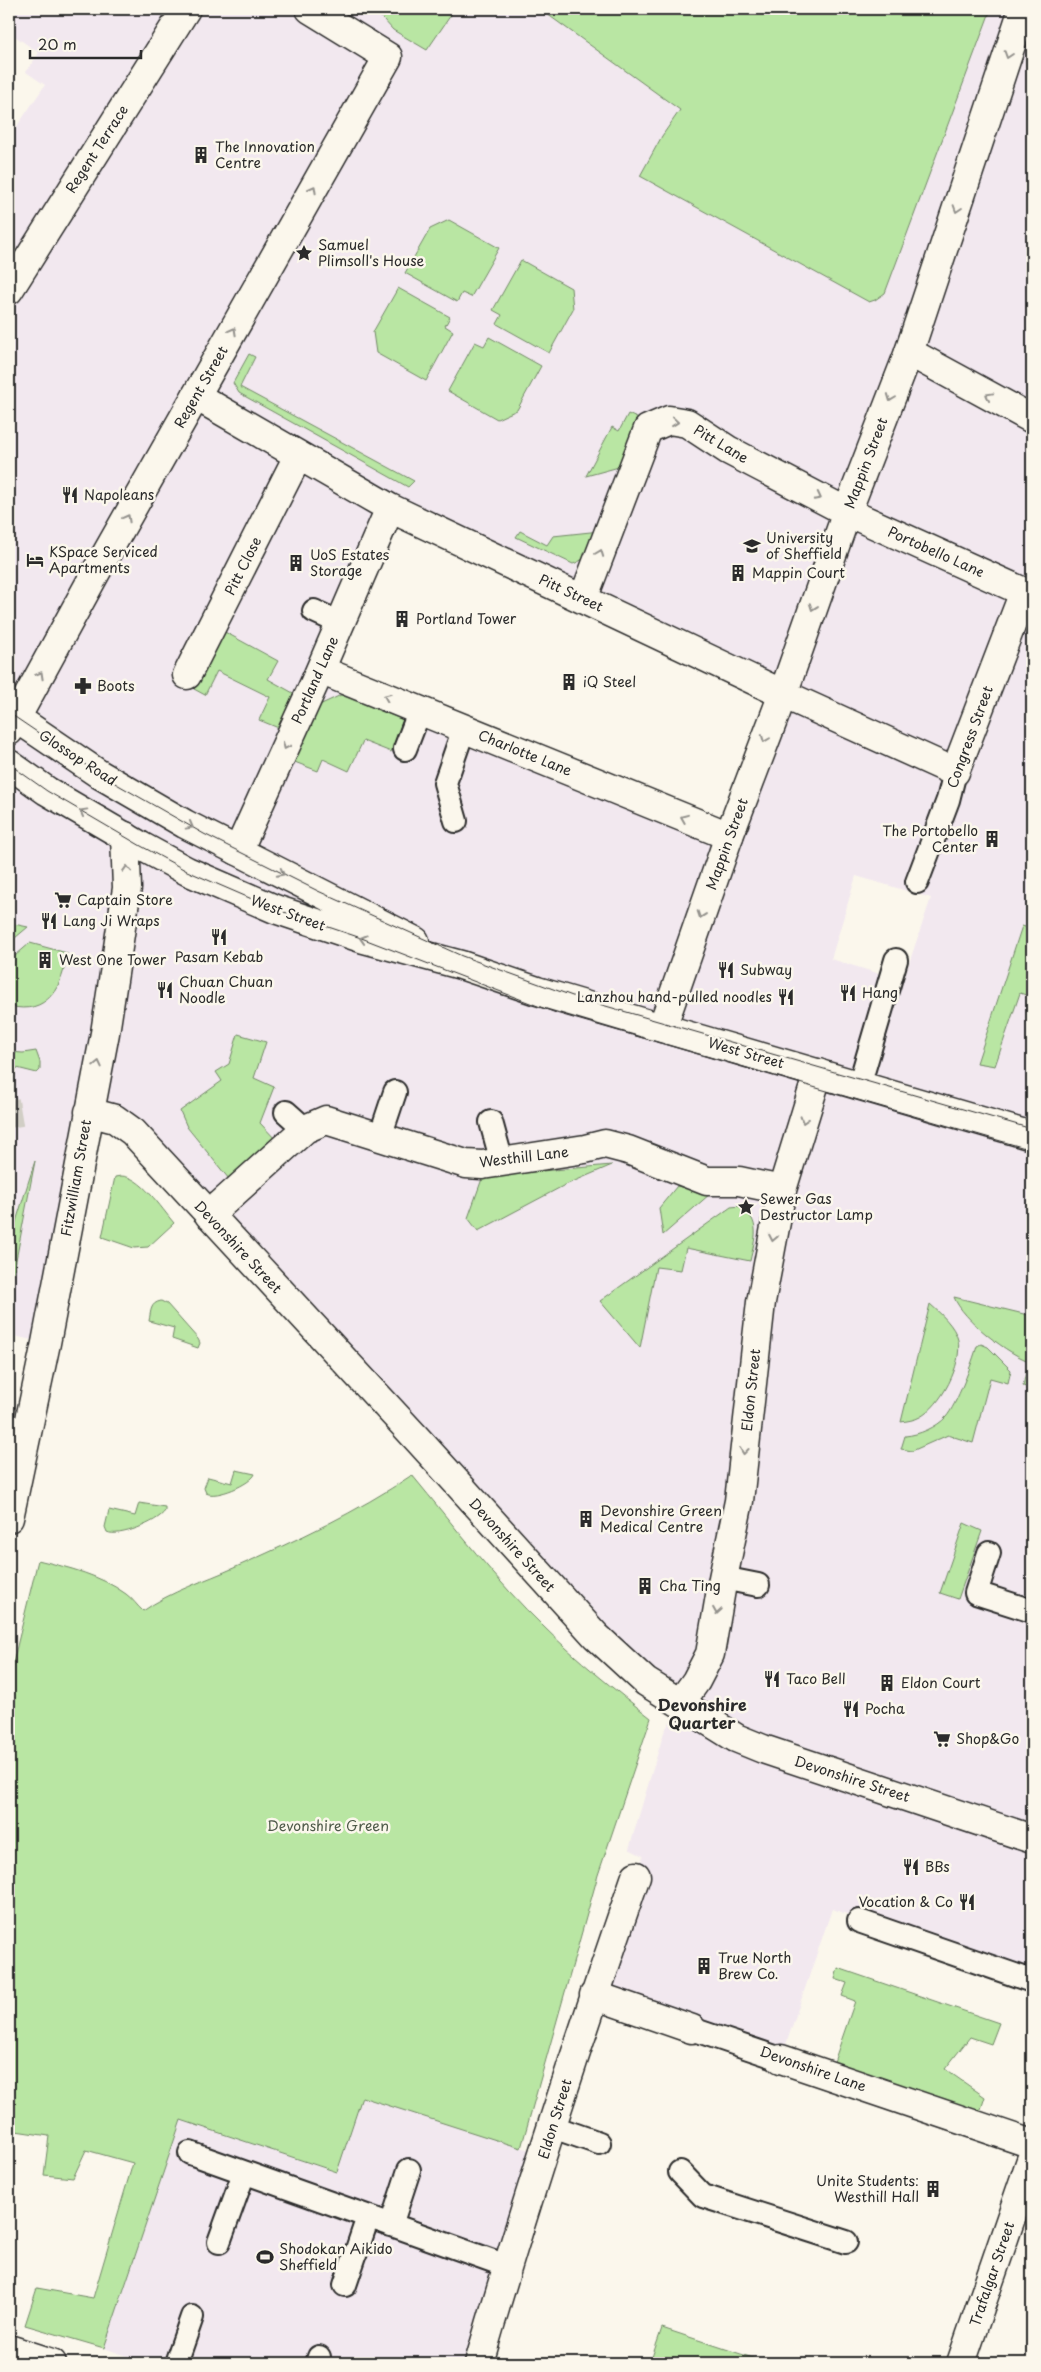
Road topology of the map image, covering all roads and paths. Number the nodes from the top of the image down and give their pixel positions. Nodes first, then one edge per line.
1 (186, 9) edge
2 (310, 9) edge
3 (1023, 9) edge
4 (9, 290) edge
5 (909, 352) junction
6 (196, 396) junction
7 (1032, 419) edge
8 (298, 456) junction
9 (390, 508) junction
10 (847, 512) junction
11 (1024, 592) joint
12 (583, 599) junction
13 (314, 611) dead end
14 (340, 623) junction
15 (320, 670) junction
16 (187, 675) dead end
17 (783, 694) junction
18 (420, 710) junction
19 (11, 721) edge
20 (464, 728) junction
21 (405, 749) dead end
22 (9, 764) edge
23 (955, 772) junction
24 (148, 801) joint
25 (456, 821) dead end
26 (125, 836) junction
27 (729, 836) junction
28 (238, 851) junction
29 (917, 882) dead end
30 (896, 960) dead end
31 (461, 965) junction
32 (662, 1028) junction
33 (818, 1073) junction
34 (859, 1086) junction
35 (395, 1092) dead end
36 (89, 1112) junction
37 (491, 1122) dead end
38 (1032, 1136) edge
39 (380, 1137) junction
40 (502, 1162) junction
41 (782, 1190) junction
42 (208, 1215) junction
43 (9, 1518) edge
44 (989, 1553) dead end
45 (723, 1578) junction
46 (758, 1584) dead end
47 (1032, 1611) edge
48 (681, 1702) junction
49 (1032, 1839) edge
50 (636, 1876) dead end
51 (859, 1921) dead end
52 (1032, 1981) edge
53 (594, 1995) junction
54 (692, 2028) joint
55 (781, 2058) joint
56 (552, 2127) junction
57 (600, 2144) dead end
58 (1032, 2144) edge
59 (190, 2153) dead end
60 (1032, 2157) edge
61 (409, 2170) dead end
62 (244, 2172) junction
63 (680, 2172) dead end
64 (368, 2217) junction
65 (391, 2226) junction
66 (219, 2242) dead end
67 (846, 2242) dead end
68 (507, 2266) junction
69 (345, 2285) dead end
70 (192, 2317) dead end
71 (9, 2349) edge
72 (52, 2363) edge
73 (176, 2363) edge
74 (480, 2363) edge
75 (961, 2363) edge

1 - 4 street, Regent Terrace
6 -> 2 street, Regent Street
3 -> 5 street, Mappin Street
7 -> 5 street
5 -> 10 street, Mappin Street
6 - 8 street, Pitt Street
19 -> 6 street, Regent Street
8 - 9 street, Pitt Street
8 - 16 street, Pitt Close
9 - 12 street, Pitt Street
9 - 14 street, Portland Lane
10 - 11 street, Portobello Lane
12 -> 10 street, Pitt Lane
10 -> 17 street, Mappin Street
11 - 23 street, Congress Street
12 - 17 street, Pitt Street
13 - 14 lane
14 - 15 street, Portland Lane
18 -> 15 street, Charlotte Lane
15 -> 28 street, Portland Lane
17 - 23 street, Pitt Street
17 -> 27 street, Mappin Street
18 - 20 street, Charlotte Lane
18 - 21 lane
19 - 24 street, Glossop Road
20 - 25 lane
27 -> 20 street, Charlotte Lane
26 -> 22 street
23 - 29 lane, Congress Street
24 -> 28 street, West Street
31 -> 26 street, West Street
36 -> 26 street, Fitzwilliam Street
27 -> 32 street, Mappin Street
28 -> 31 street, West Street
30 - 34 lane
31 - 32 street, West Street
32 - 33 street, West Street
33 - 34 street, West Street
33 -> 41 street, Eldon Street
34 - 38 street, West Street
35 - 39 lane
36 - 42 street, Devonshire Street
36 - 43 street, Fitzwilliam Street
37 - 40 lane
39 - 40 street, Westhill Lane
39 - 42 street, Westhill Lane
40 - 41 street, Westhill Lane
41 -> 45 street, Eldon Street
42 - 48 street, Devonshire Street
44 - 47 lane
45 - 46 lane
45 -> 48 street, Eldon Street
48 - 49 street, Devonshire Street
50 - 53 street, Eldon Street
51 - 52 lane
53 - 54 street, Devonshire Lane
53 - 56 street, Eldon Street
54 - 55 lane, Devonshire Lane
55 - 58 street, Devonshire Lane
56 - 57 lane
56 - 68 street, Eldon Street
59 - 62 lane
60 - 75 street, Trafalgar Street
61 - 65 lane
62 - 64 lane
62 - 66 lane
63 - 67 lane
64 - 65 lane
64 - 69 lane
65 - 68 lane
68 - 74 street, Eldon Street
70 - 73 lane
71 - 72 street

